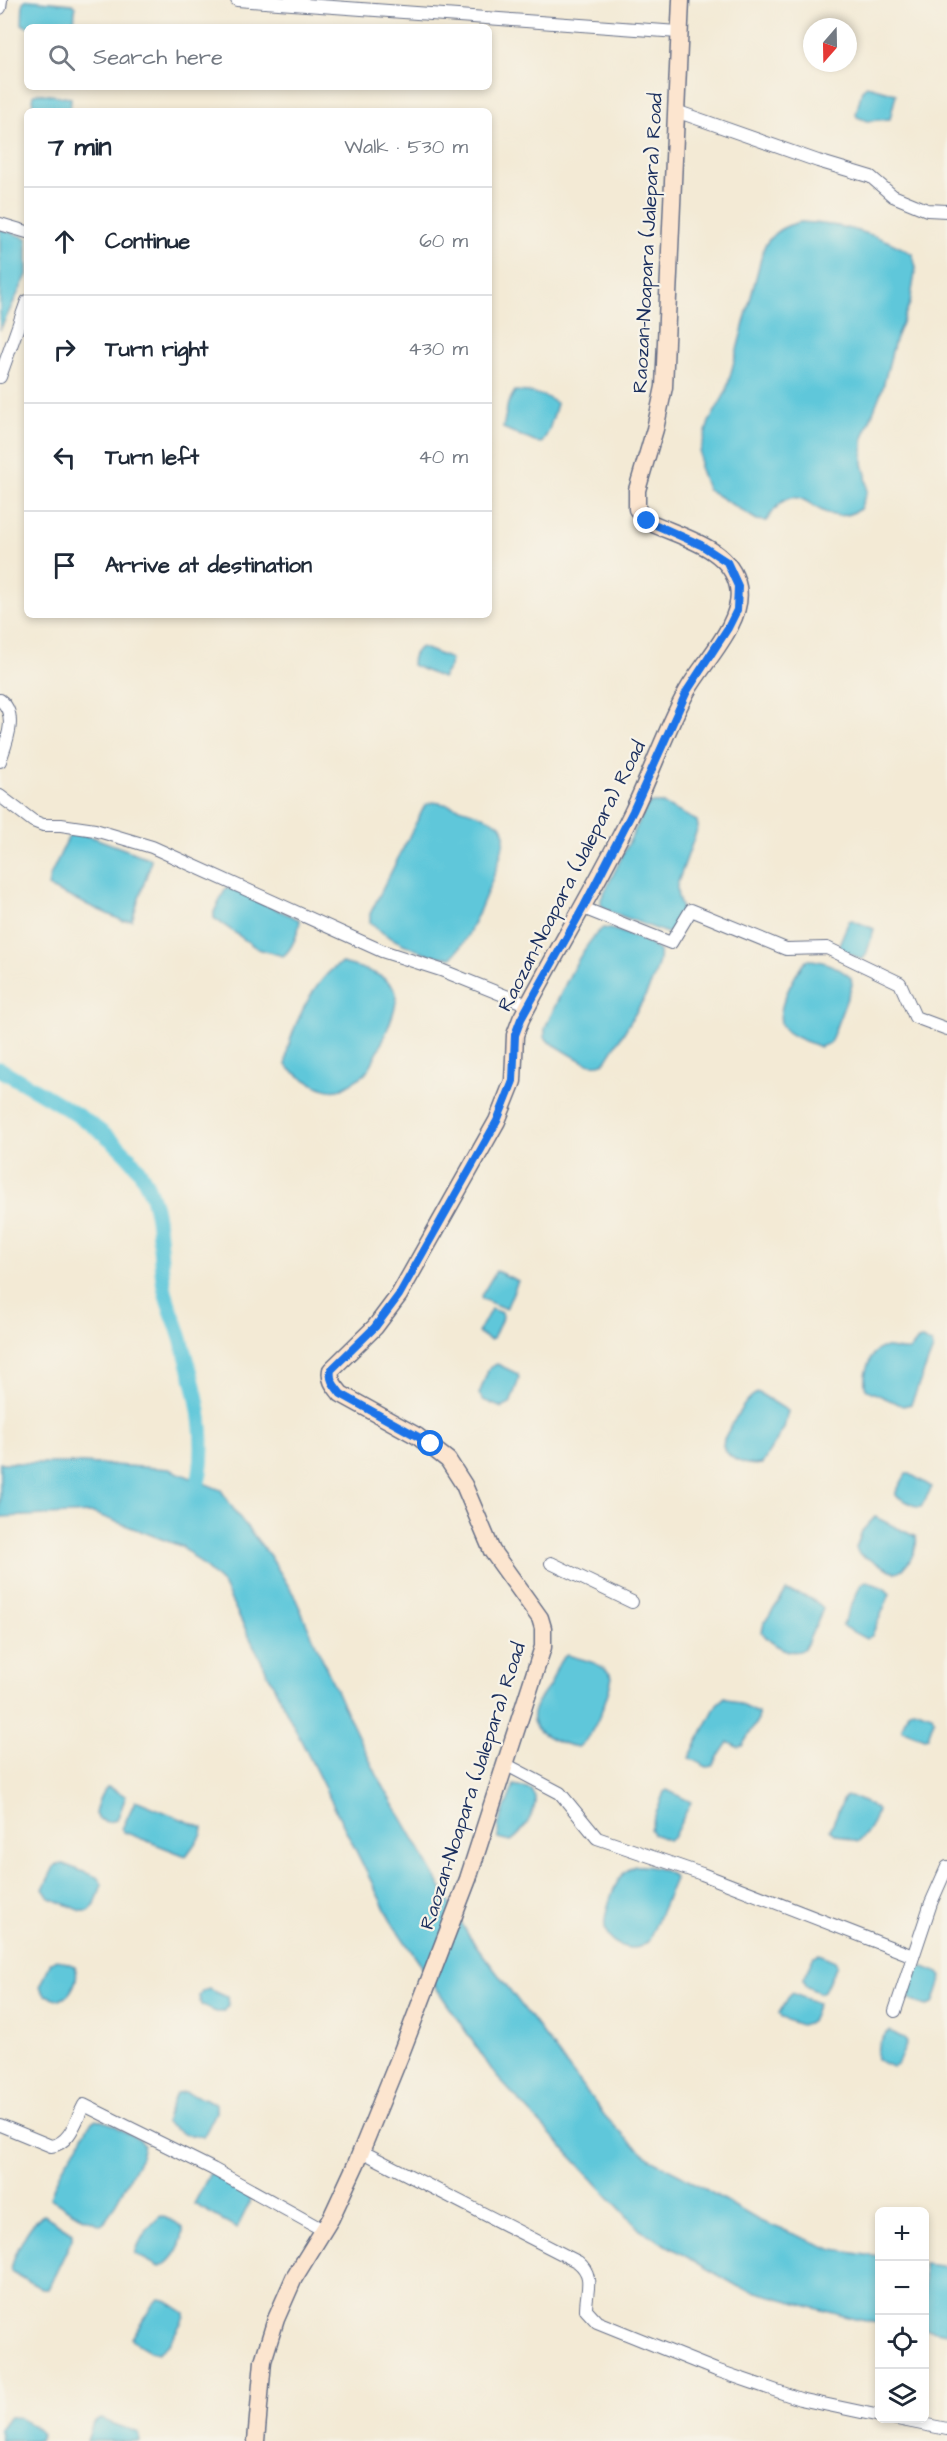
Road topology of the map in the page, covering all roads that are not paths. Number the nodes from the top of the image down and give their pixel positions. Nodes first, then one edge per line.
1 (1, 0) edge
2 (237, 0) edge
3 (681, 0) edge
4 (0, 8) edge
5 (678, 32) junction
6 (676, 111) junction
7 (947, 211) edge
8 (0, 224) edge
9 (24, 231) edge
10 (24, 307) edge
11 (4, 353) edge
12 (0, 377) edge
13 (0, 700) edge
14 (0, 761) edge
15 (0, 796) edge
16 (583, 908) junction
17 (528, 1005) junction
18 (947, 1029) edge
19 (551, 1563) dead end
20 (632, 1602) dead end
21 (506, 1764) junction
22 (947, 1867) edge
23 (913, 1956) junction
24 (895, 2011) dead end
25 (0, 2125) edge
26 (361, 2151) junction
27 (323, 2230) junction
28 (875, 2415) edge
29 (916, 2423) edge
30 (947, 2429) edge
31 (256, 2441) edge

1 - 4 street
2 - 5 street
3 - 5 main road, Raozan-Noapara (Jalepara) Road
5 - 6 main road, Raozan-Noapara (Jalepara) Road
6 - 7 street
6 - 16 main road, Raozan-Noapara (Jalepara) Road
8 - 9 street
10 - 11 street
11 - 12 street
13 - 14 street
15 - 17 street
16 - 17 main road, Raozan-Noapara (Jalepara) Road
16 - 18 street
17 - 21 main road, Raozan-Noapara (Jalepara) Road
19 - 20 street
21 - 23 street
21 - 26 main road, Raozan-Noapara (Jalepara) Road
22 - 23 street
23 - 24 street
25 - 27 street
26 - 27 main road, Raozan-Noapara (Jalepara) Road
26 - 28 street
27 - 31 main road, Raozan-Noapara (Jalepara) Road
29 - 30 street

